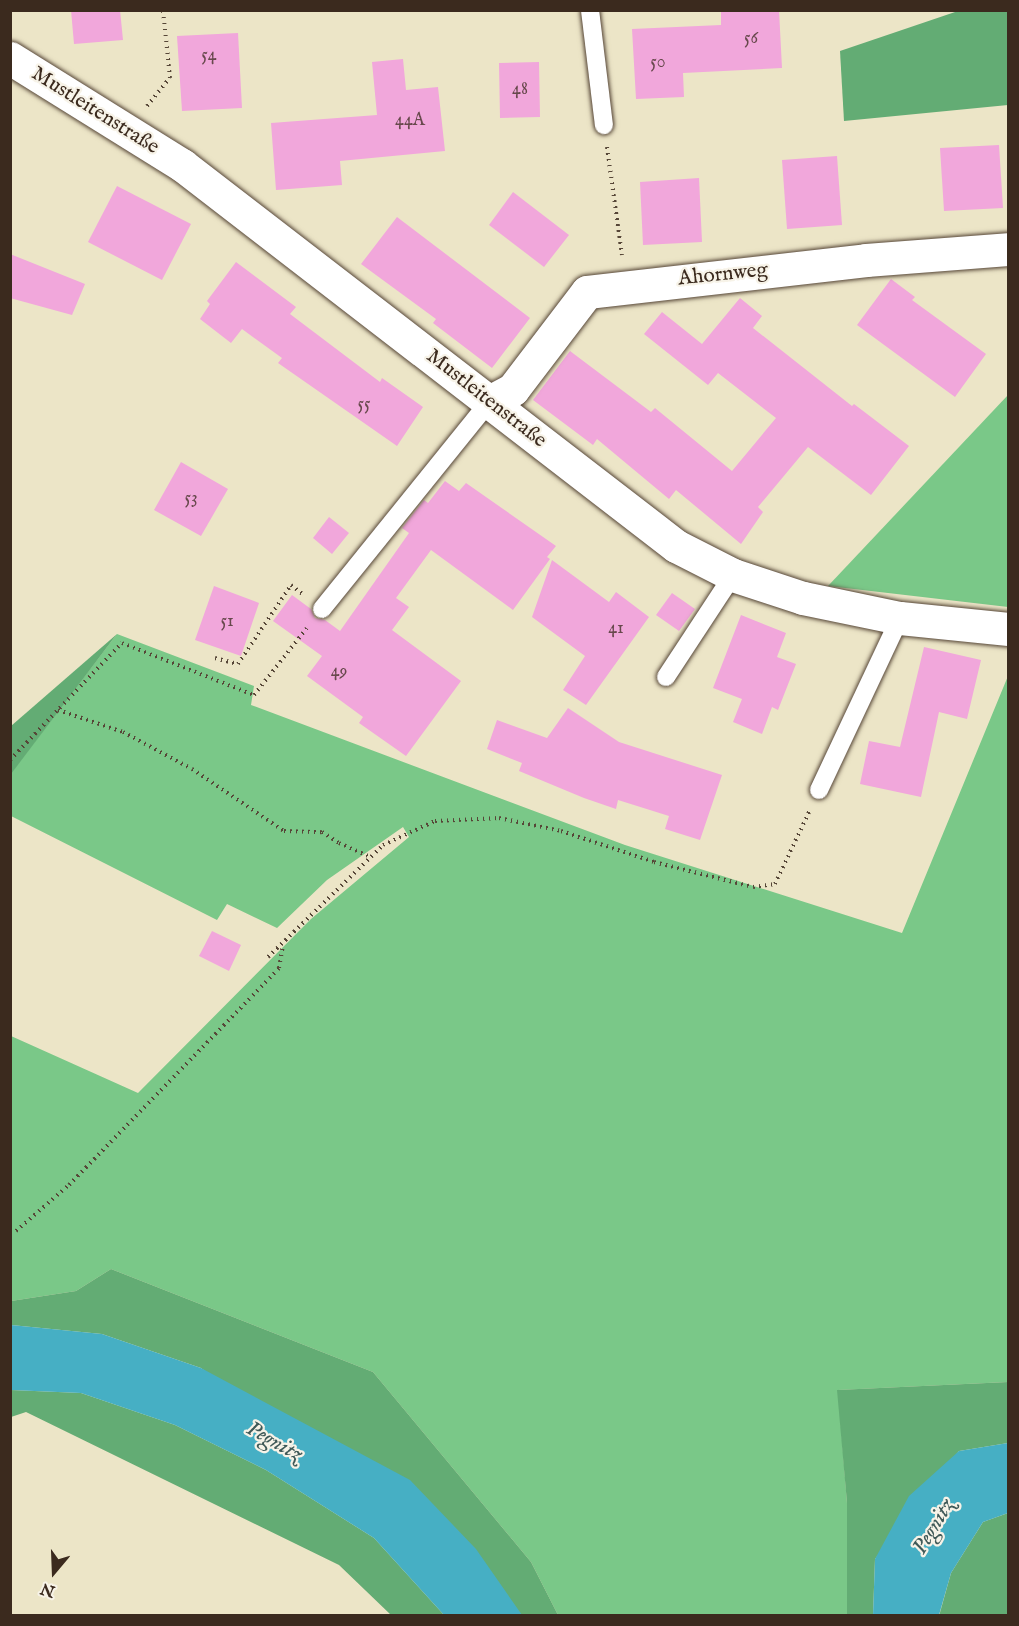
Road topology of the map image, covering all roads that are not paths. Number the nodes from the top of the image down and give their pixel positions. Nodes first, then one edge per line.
1 (590, 10) edge
2 (10, 58) edge
3 (604, 125) road end
4 (1008, 249) edge
5 (489, 402) junction
6 (733, 575) junction
7 (322, 609) road end
8 (900, 618) junction
9 (1008, 629) edge
10 (666, 677) dead end
11 (819, 790) road end

1 - 3 lane
2 - 5 street, Mustleitenstraße
4 - 5 street, Ahornweg
5 - 6 street, Mustleitenstraße
5 - 7 lane
6 - 8 street, Mustleitenstraße
6 - 10 lane
8 - 9 street, Mustleitenstraße
8 - 11 lane

